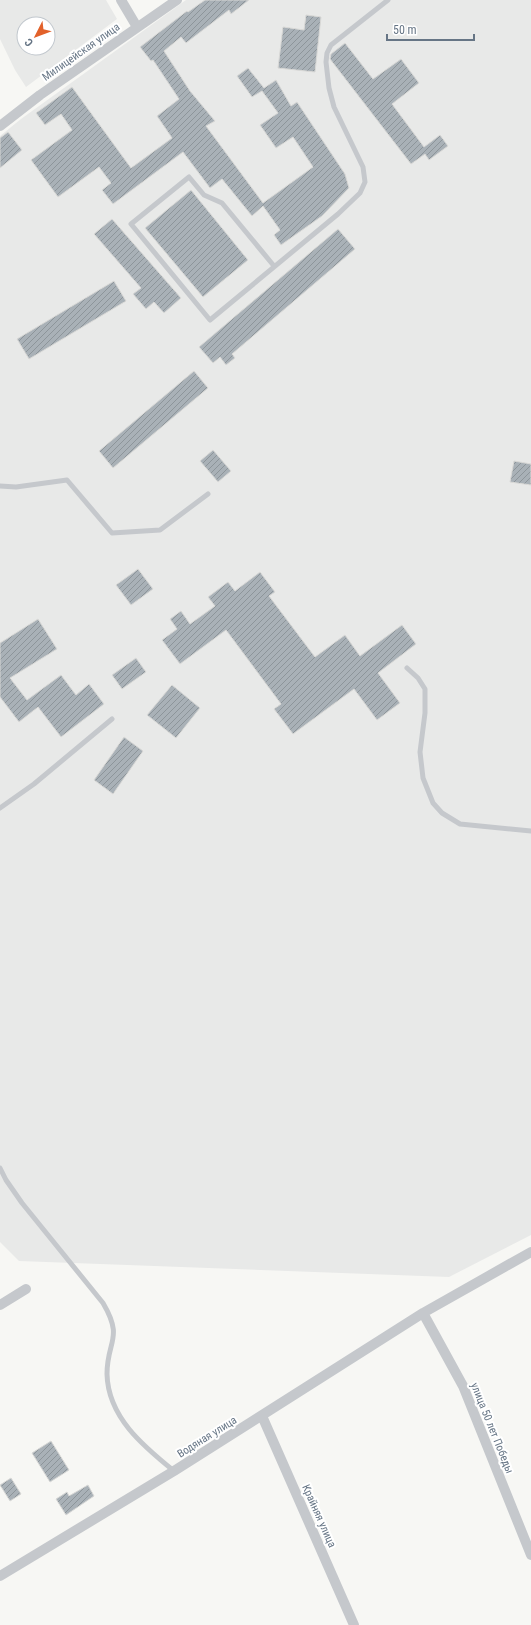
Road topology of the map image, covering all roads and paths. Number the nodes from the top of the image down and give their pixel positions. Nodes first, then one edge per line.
1 (121, 0) edge
2 (177, 0) edge
3 (388, 0) edge
4 (138, 27) junction
5 (0, 126) edge
6 (274, 266) junction
7 (0, 486) edge
8 (208, 494) dead end
9 (407, 668) dead end
10 (112, 719) dead end
11 (0, 808) edge
12 (531, 832) edge
13 (0, 1168) edge
14 (531, 1252) edge
15 (26, 1289) dead end
16 (0, 1305) edge
17 (423, 1313) junction
18 (262, 1416) junction
19 (174, 1471) junction
20 (531, 1555) edge
21 (0, 1576) edge
22 (354, 1625) edge

1 - 4 street
2 - 4 street, Милицейская улица
3 - 6 lane
4 - 5 street, Милицейская улица
6 - 6 lane
7 - 8 lane
9 - 12 lane
10 - 11 lane
13 - 19 lane
14 - 17 street, Водяная улица
15 - 16 street
17 - 18 street, Водяная улица
17 - 20 street, улица 50 лет Победы
18 - 19 street, Водяная улица
18 - 22 street, Крайняя улица
19 - 21 street, Водяная улица

